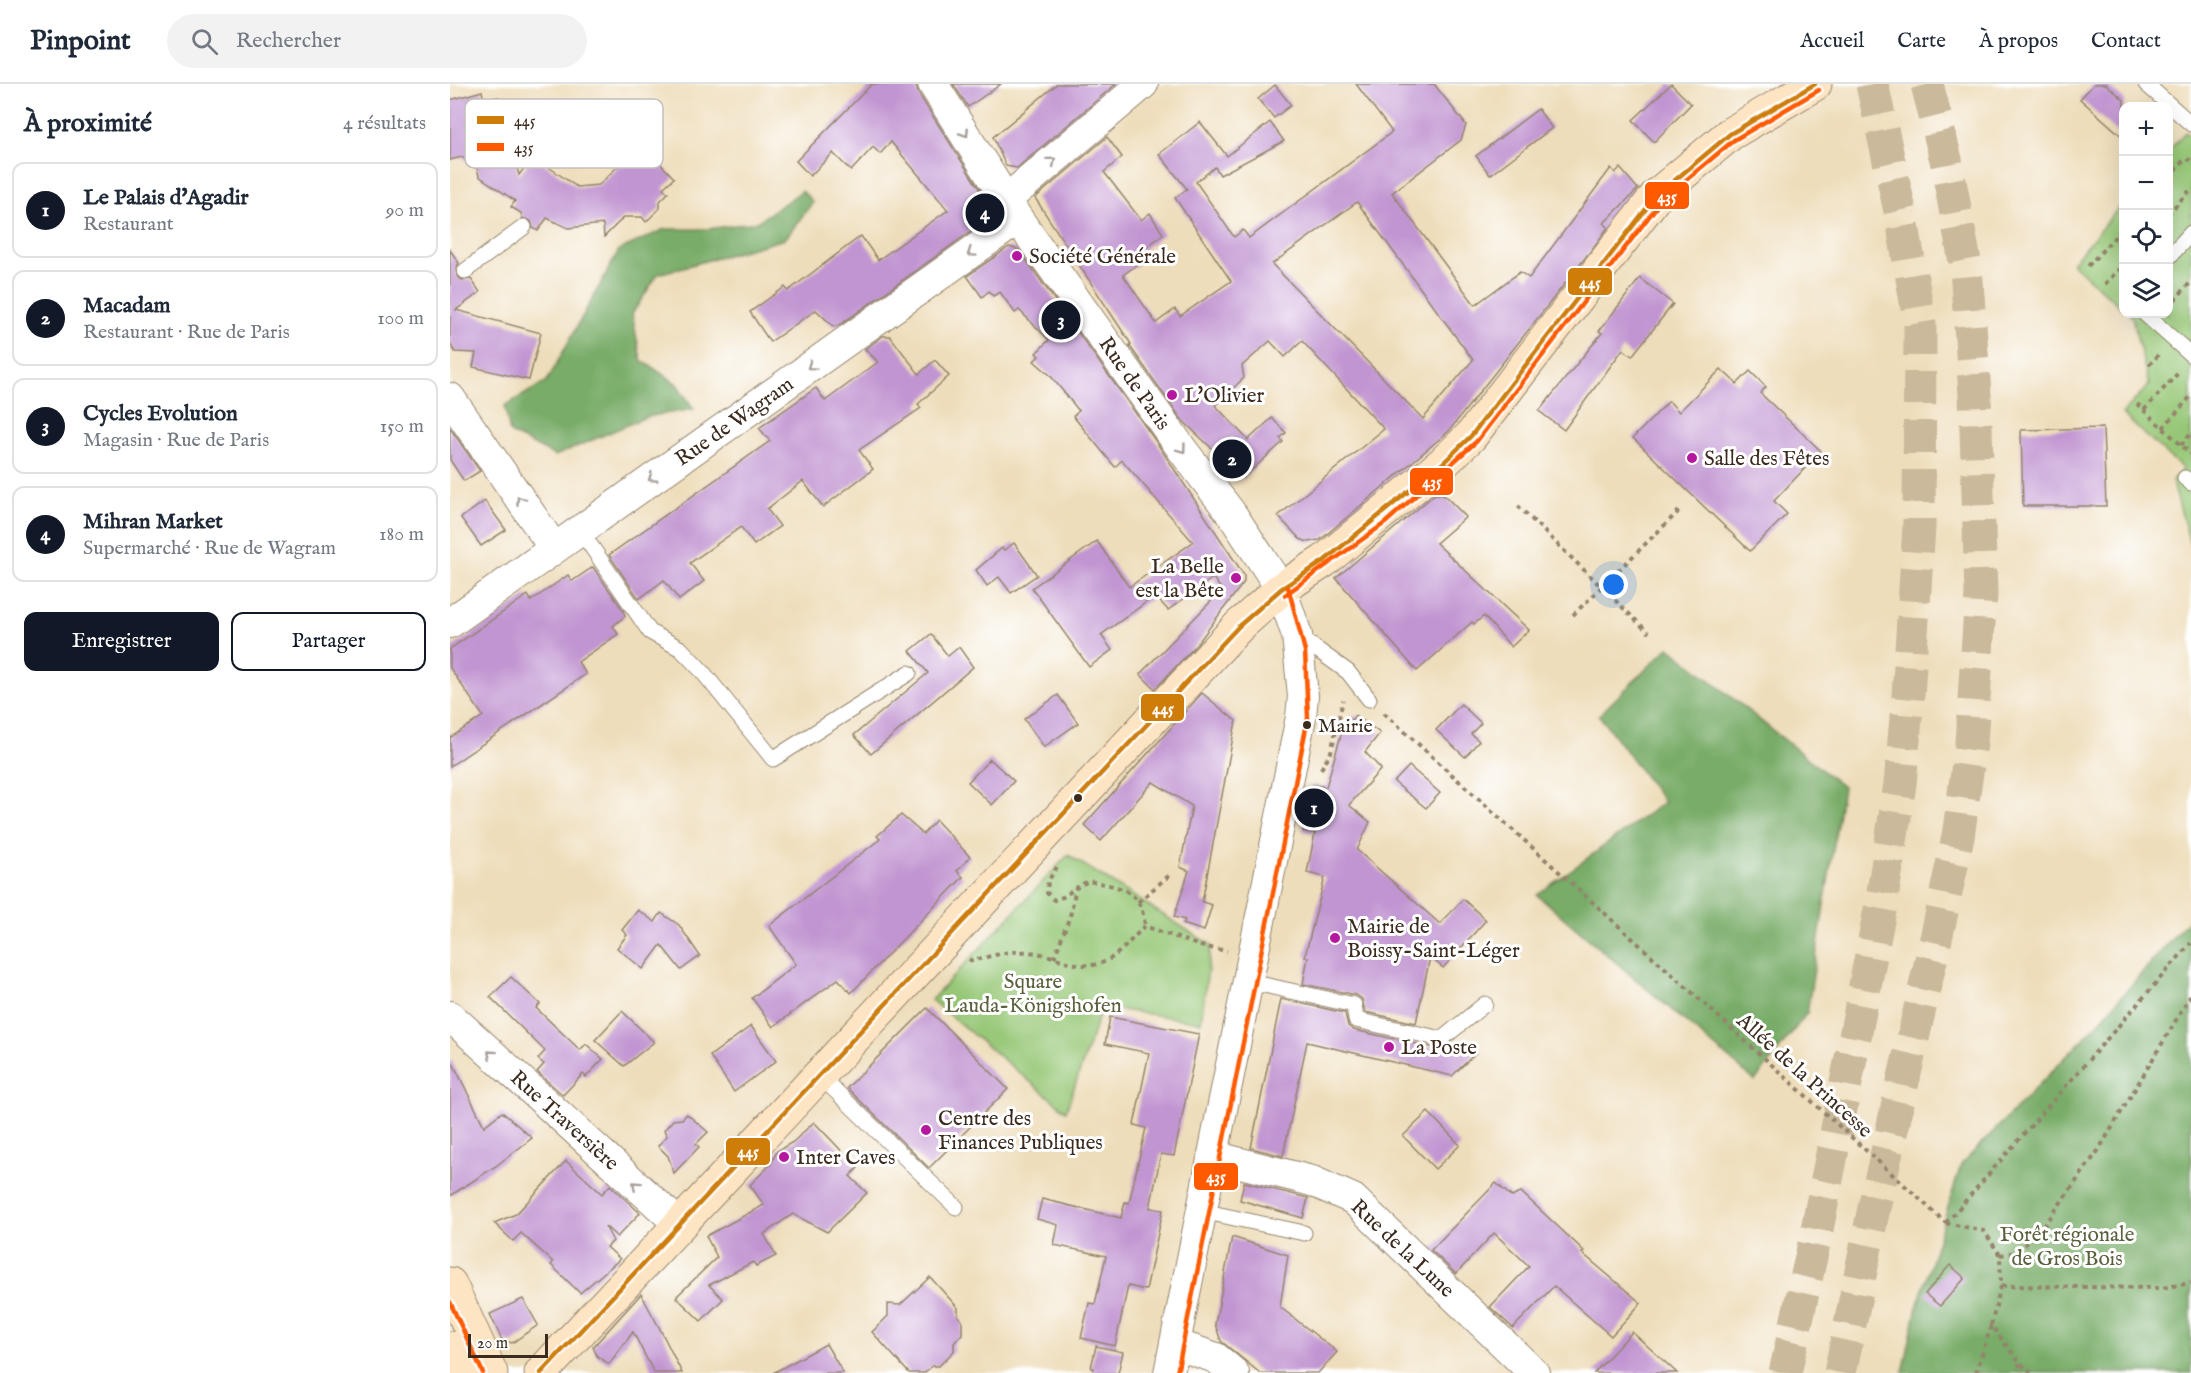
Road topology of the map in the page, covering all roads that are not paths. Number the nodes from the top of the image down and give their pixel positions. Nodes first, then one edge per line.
1 (933, 84) edge
2 (1143, 84) edge
3 (1815, 84) edge
4 (2146, 84) edge
5 (2191, 124) edge
6 (1013, 209) junction
7 (524, 227) dead end
8 (2191, 233) edge
9 (2173, 253) edge
10 (465, 271) dead end
11 (2149, 318) edge
12 (2187, 361) edge
13 (450, 398) edge
14 (580, 530) junction
15 (554, 548) junction
16 (1281, 589) junction
17 (450, 623) edge
18 (1297, 635) junction
19 (909, 673) dead end
20 (1369, 699) road end
21 (1251, 970) junction
22 (1485, 1004) dead end
23 (450, 1016) edge
24 (818, 1074) junction
25 (1214, 1156) junction
26 (956, 1207) dead end
27 (1202, 1211) junction
28 (679, 1224) junction
29 (1304, 1233) dead end
30 (450, 1284) edge
31 (1175, 1344) junction
32 (450, 1348) edge
33 (462, 1373) edge
34 (491, 1373) edge
35 (541, 1373) edge
36 (1169, 1373) edge
37 (1234, 1373) edge
38 (1534, 1373) edge

1 -> 6 street, Rue de Paris
6 -> 2 street, Rue de Wagram
3 - 16 main road
4 - 5 lane
6 -> 14 street, Rue de Wagram
6 -> 16 street, Rue de Paris
7 - 10 lane
8 - 9 lane
11 - 12 lane
15 -> 13 street
14 - 15 street, Rue de Wagram
14 - 19 lane
15 - 17 street, Rue de Wagram
16 - 18 street, Rue de Paris
16 - 24 main road
18 - 20 lane
18 - 21 street, Rue de Paris
21 - 22 lane
21 - 25 street, Rue de Paris
28 -> 23 street, Rue Traversière
24 - 26 lane
24 - 28 main road
25 - 27 street, Rue de Paris
25 - 38 street, Rue de la Lune
27 - 29 lane
27 - 31 street, Rue de Paris
28 - 35 main road
30 - 34 main road
31 - 36 street, Rue de Paris
31 - 37 street
32 - 33 main road

